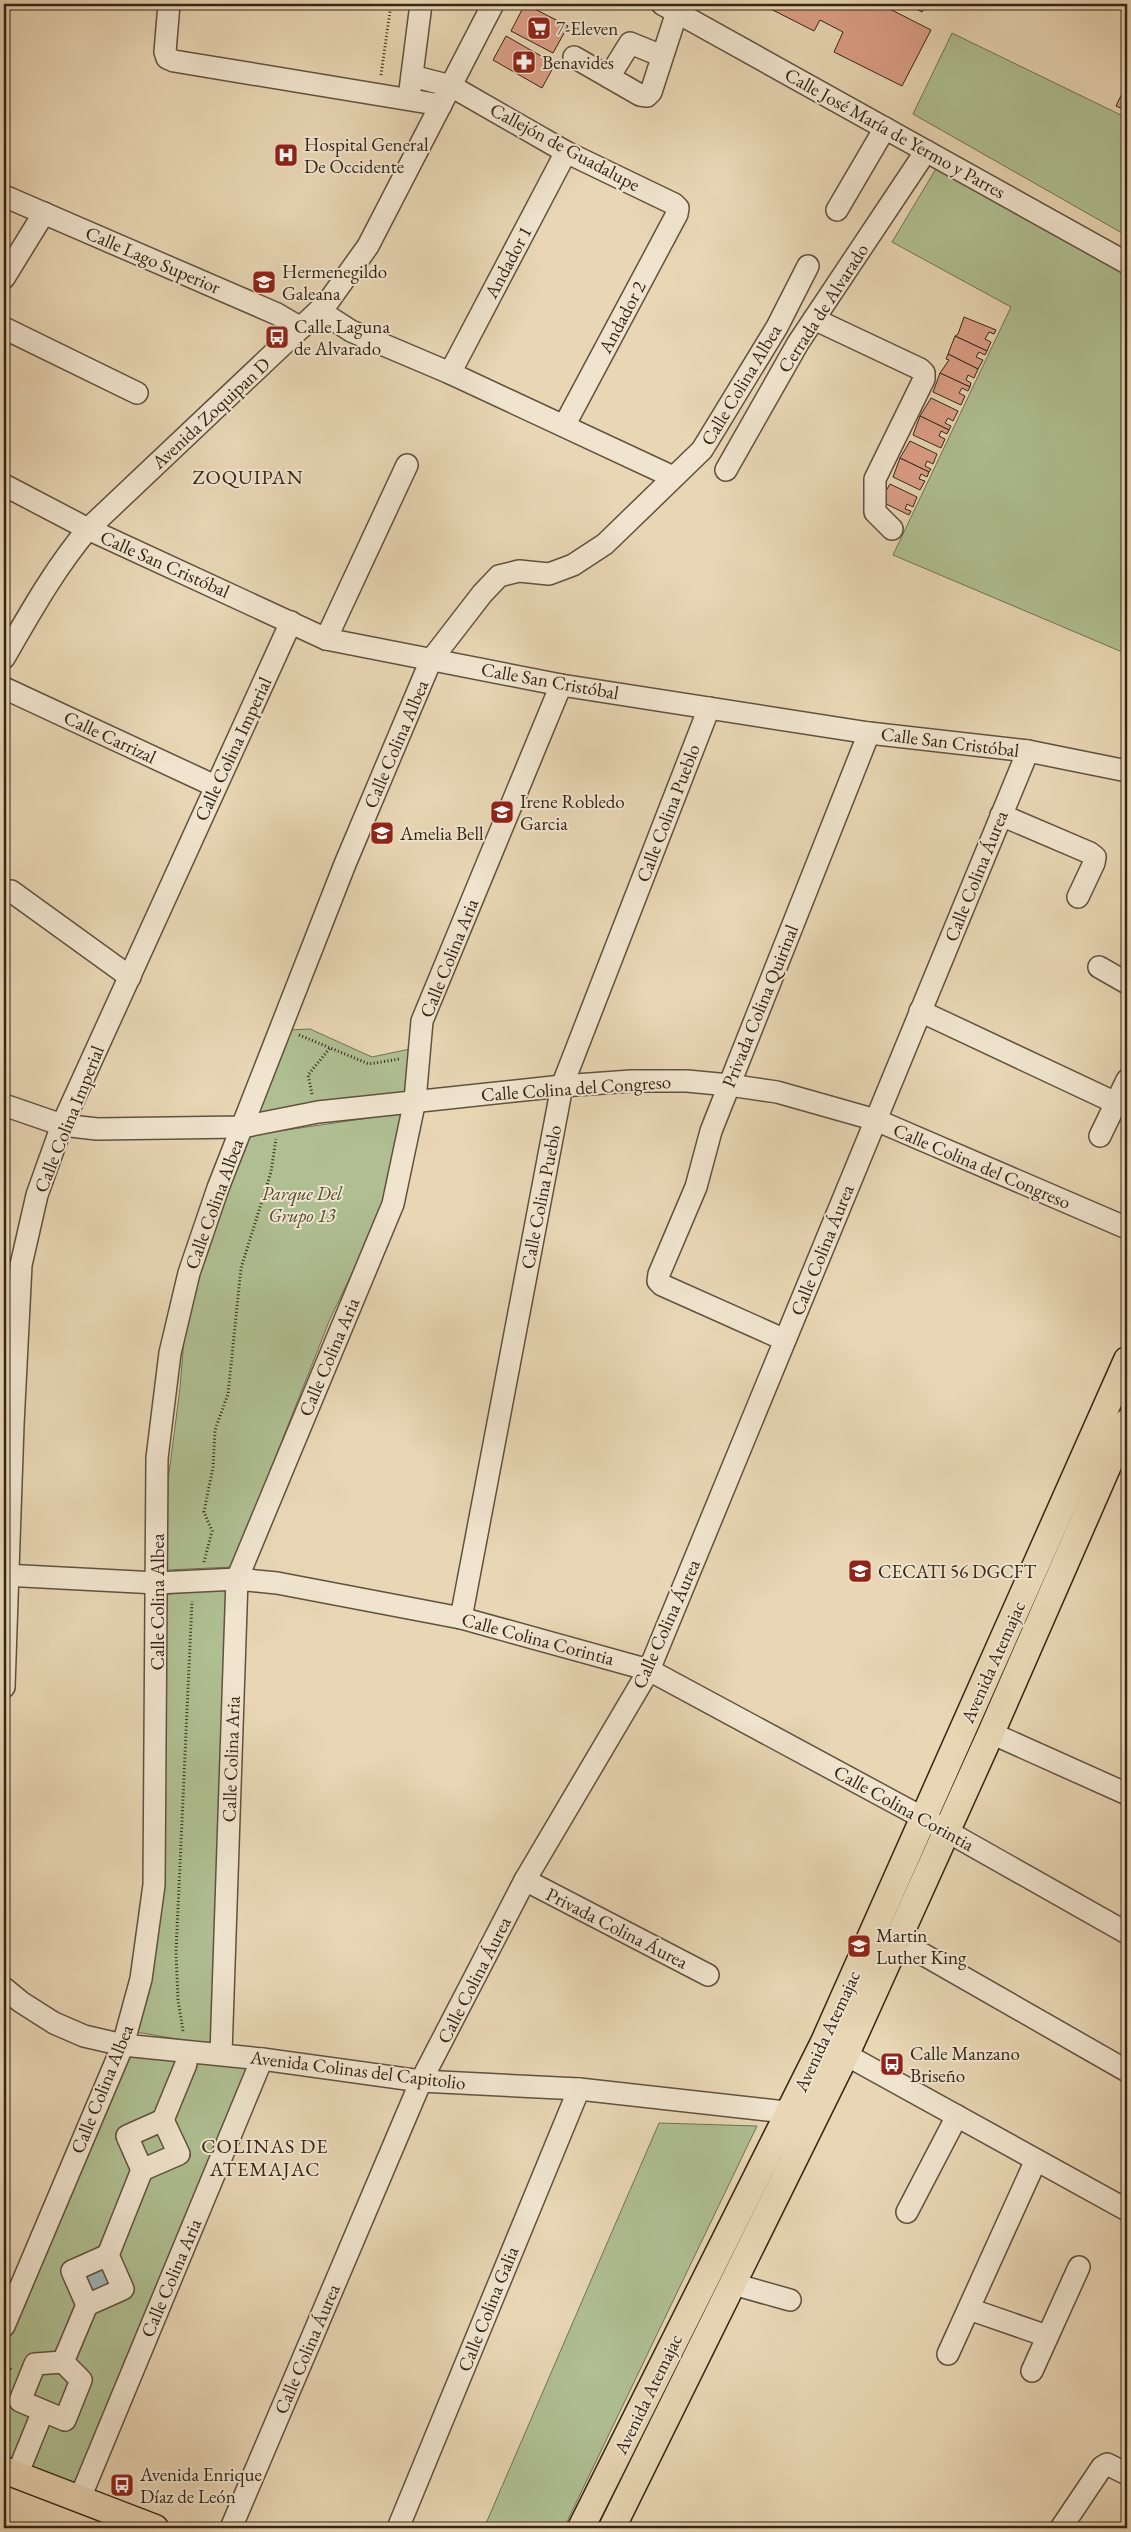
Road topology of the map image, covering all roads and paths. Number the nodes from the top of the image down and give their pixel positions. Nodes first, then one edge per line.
1 (169, 4) edge
2 (391, 4) edge
3 (421, 4) edge
4 (493, 4) edge
5 (670, 8) edge
6 (662, 56) junction
7 (574, 57) dead end
8 (412, 76) junction
9 (609, 77) junction
10 (451, 86) junction
11 (378, 96) junction
12 (409, 100) junction
13 (441, 105) junction
14 (885, 128) junction
15 (926, 151) junction
16 (566, 152) junction
17 (4, 196) edge
18 (678, 208) joint
19 (837, 210) dead end
20 (44, 213) junction
21 (1127, 262) edge
22 (808, 266) dead end
23 (4, 278) edge
24 (320, 311) junction
25 (814, 319) junction
26 (777, 327) junction
27 (4, 328) edge
28 (301, 328) junction
29 (798, 343) junction
30 (450, 373) junction
31 (137, 393) dead end
32 (564, 426) junction
33 (407, 466) dead end
34 (726, 470) dead end
35 (673, 477) junction
36 (4, 485) edge
37 (88, 529) junction
38 (892, 529) dead end
39 (291, 622) junction
40 (326, 639) junction
41 (4, 658) edge
42 (430, 660) junction
43 (562, 684) junction
44 (4, 688) edge
45 (709, 708) junction
46 (869, 733) junction
47 (1028, 751) junction
48 (1127, 771) edge
49 (215, 786) junction
50 (1001, 815) junction
51 (11, 890) dead end
52 (1078, 897) dead end
53 (1099, 967) dead end
54 (130, 977) junction
55 (1127, 983) edge
56 (920, 1012) junction
57 (296, 1034) dead end
58 (330, 1048) junction
59 (402, 1058) dead end
60 (1127, 1080) edge
61 (729, 1085) junction
62 (562, 1086) junction
63 (415, 1100) junction
64 (1116, 1103) junction
65 (4, 1105) edge
66 (318, 1112) junction
67 (876, 1120) junction
68 (62, 1125) junction
69 (242, 1127) junction
70 (277, 1131) dead end
71 (1100, 1136) dead end
72 (1127, 1228) edge
73 (785, 1340) junction
74 (1127, 1360) edge
75 (1127, 1422) edge
76 (8, 1425) edge
77 (1122, 1449) edge
78 (5, 1576) edge
79 (237, 1579) junction
80 (196, 1581) junction
81 (158, 1583) junction
82 (461, 1618) junction
83 (649, 1670) junction
84 (4, 1686) edge
85 (991, 1733) junction
86 (1127, 1794) edge
87 (924, 1818) junction
88 (947, 1831) junction
89 (525, 1880) junction
90 (1127, 1932) edge
91 (898, 1940) junction
92 (708, 1975) dead end
93 (4, 1988) edge
94 (183, 2034) dead end
95 (124, 2045) junction
96 (835, 2048) junction
97 (221, 2054) junction
98 (262, 2059) junction
99 (186, 2064) dead end
100 (1127, 2071) edge
101 (421, 2081) junction
102 (578, 2089) junction
103 (788, 2112) junction
104 (816, 2115) junction
105 (957, 2116) junction
106 (164, 2120) junction
107 (1036, 2160) junction
108 (142, 2170) junction
109 (1127, 2210) edge
110 (906, 2212) dead end
111 (108, 2255) junction
112 (1079, 2267) dead end
113 (733, 2284) junction
114 (790, 2300) dead end
115 (86, 2305) junction
116 (969, 2308) junction
117 (4, 2326) edge
118 (1047, 2336) junction
119 (948, 2354) dead end
120 (63, 2362) junction
121 (1032, 2371) dead end
122 (43, 2410) junction
123 (10, 2472) edge
124 (1127, 2474) edge
125 (80, 2498) junction
126 (154, 2528) edge
127 (231, 2528) edge
128 (398, 2528) edge
129 (581, 2528) edge
130 (612, 2528) edge
131 (1061, 2528) edge

1 - 11 street
2 - 11 path
3 - 8 street
4 - 10 street, Avenida Zoquipan D
5 - 6 street
5 - 14 street, Calle José María de Yermo y Parres
6 - 9 street
6 - 9 street
7 - 9 street
8 - 10 street, Callejón de Guadalupe
8 - 12 street
10 - 13 street, Avenida Zoquipan D
10 - 16 street, Callejón de Guadalupe
11 - 12 street
12 - 13 street
13 - 24 street, Avenida Zoquipan D
14 - 15 street, Calle José María de Yermo y Parres
14 - 19 street
15 - 21 street, Calle José María de Yermo y Parres
15 - 25 street, Cerrada de Alvarado
16 - 18 street, Callejón de Guadalupe
16 - 30 street, Andador 1
17 - 20 street, Calle Lago Superior
18 - 32 street, Andador 2
20 - 23 street
20 - 28 street, Calle Lago Superior
22 - 26 street, Calle Colina Albea
24 - 28 street, Avenida Zoquipan D
24 - 30 street
25 - 29 street, Cerrada de Alvarado
25 - 38 street
26 - 29 street
26 - 35 street, Calle Colina Albea
27 - 31 street
28 - 37 street, Avenida Zoquipan D
29 - 34 street, Cerrada de Alvarado
30 - 32 street
32 - 35 street
33 - 40 street
35 - 42 street, Calle Colina Albea
36 - 37 street, Calle San Cristóbal
37 - 39 street, Calle San Cristóbal
37 - 41 street, Avenida Zoquipan D
39 - 40 street, Calle San Cristóbal
39 - 49 street, Calle Colina Imperial
40 - 42 street, Calle San Cristóbal
42 - 43 street, Calle San Cristóbal
42 - 69 street, Calle Colina Albea
43 - 45 street, Calle San Cristóbal
43 - 63 street, Calle Colina Aria
44 - 49 street, Calle Carrizal
45 - 46 street, Calle San Cristóbal
45 - 62 street, Calle Colina Pueblo
46 - 47 street, Calle San Cristóbal
46 - 61 street, Privada Colina Quirinal
47 - 48 street, Calle San Cristóbal
47 - 50 street, Calle Colina Áurea
49 - 54 street, Calle Colina Imperial
50 - 52 street
50 - 56 street, Calle Colina Áurea
51 - 54 street
53 - 55 street
54 - 68 street, Calle Colina Imperial
56 - 64 street
56 - 67 street, Calle Colina Áurea
57 - 58 path
58 - 59 path
58 - 66 path
60 - 64 street
61 - 62 street, Calle Colina del Congreso
61 - 67 street, Calle Colina del Congreso
61 - 73 street, Privada Colina Quirinal
62 - 63 street, Calle Colina del Congreso
62 - 82 street, Calle Colina Pueblo
63 - 66 street, Calle Colina del Congreso
63 - 79 street, Calle Colina Aria
64 - 71 street
65 - 68 street, Calle Colina del Congreso
66 - 69 street, Calle Colina del Congreso
67 - 72 street, Calle Colina del Congreso
67 - 73 street, Calle Colina Áurea
68 - 69 street, Calle Colina del Congreso
68 - 76 street, Calle Colina Imperial
69 - 81 street, Calle Colina Albea
70 - 80 path
73 - 83 street, Calle Colina Áurea
74 - 87 main road, Avenida Atemajac
75 - 77 main road, Avenida Atemajac
76 - 78 street, Calle Colina Imperial
77 - 85 main road, Avenida Atemajac
78 - 81 street, Calle Colina Corintia
78 - 84 street, Calle Colina Imperial
79 - 80 street, Calle Colina Corintia
79 - 82 street, Calle Colina Corintia
79 - 97 street, Calle Colina Aria
80 - 81 street, Calle Colina Corintia
80 - 94 path
81 - 95 street, Calle Colina Albea
82 - 83 street, Calle Colina Corintia
83 - 87 street, Calle Colina Corintia
83 - 89 street, Calle Colina Áurea
85 - 86 street
85 - 88 main road, Avenida Atemajac
87 - 88 street, Calle Colina Corintia
87 - 96 main road, Avenida Atemajac
88 - 90 street, Calle Colina Corintia
88 - 91 main road, Avenida Atemajac
89 - 92 street, Privada Colina Áurea
89 - 101 street, Calle Colina Áurea
91 - 96 main road, Avenida Atemajac
91 - 100 street
93 - 95 street, Avenida Colinas del Capitolio
95 - 97 street, Avenida Colinas del Capitolio
95 - 117 street, Calle Colina Albea
96 - 103 main road, Avenida Atemajac
96 - 104 main road, Avenida Atemajac
96 - 105 street
97 - 98 street, Avenida Colinas del Capitolio
98 - 101 street, Avenida Colinas del Capitolio
98 - 125 street, Calle Colina Aria
99 - 106 street
101 - 102 street, Avenida Colinas del Capitolio
101 - 127 street, Calle Colina Áurea
102 - 103 street, Avenida Colinas del Capitolio
102 - 128 street, Calle Colina Galia
103 - 104 street, Avenida Colinas del Capitolio
103 - 129 main road, Avenida Atemajac
104 - 113 main road, Avenida Atemajac
105 - 107 street
105 - 110 street
106 - 108 street
106 - 108 street
107 - 109 street
107 - 116 street
108 - 111 street
111 - 115 street
111 - 115 street
112 - 118 street
113 - 114 street
113 - 130 main road, Avenida Atemajac
115 - 120 street
116 - 118 street
116 - 119 street
118 - 121 street
120 - 122 street
120 - 122 street
122 - 123 street
123 - 125 main road
124 - 131 street
125 - 126 main road

